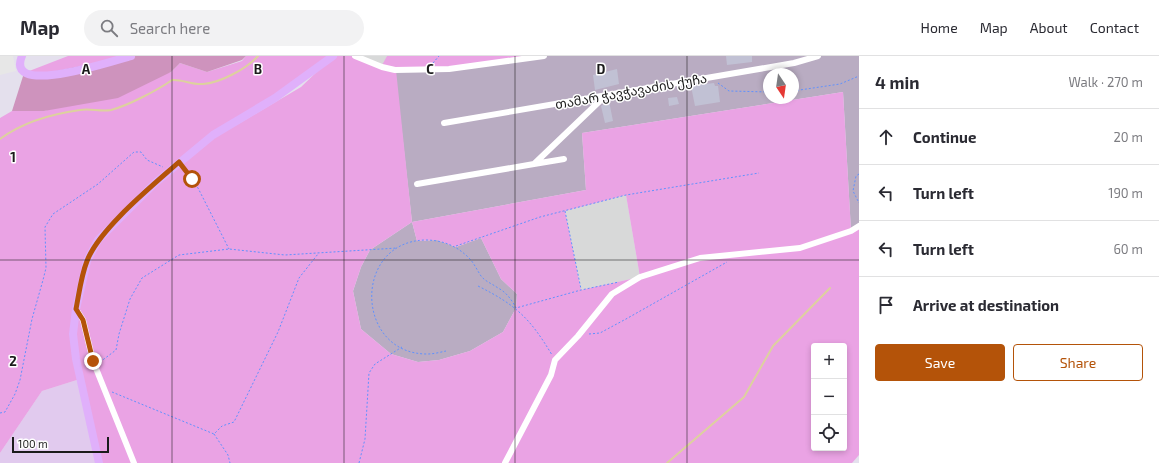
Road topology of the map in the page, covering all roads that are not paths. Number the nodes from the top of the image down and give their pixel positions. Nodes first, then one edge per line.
1 (22, 56) edge
2 (131, 56) edge
3 (333, 56) edge
4 (355, 56) edge
5 (544, 56) edge
6 (818, 56) edge
7 (604, 96) junction
8 (444, 123) dead end
9 (564, 159) dead end
10 (534, 164) junction
11 (417, 184) dead end
12 (859, 226) edge
13 (76, 309) junction
14 (99, 463) edge
15 (134, 463) edge
16 (505, 463) edge

1 - 2 main road
3 - 13 main road
4 - 5 street
6 - 7 street, თამარ ჭავჭავაძის ქუჩა
7 - 8 street, თამარ ჭავჭავაძის ქუჩა
7 - 10 street
9 - 10 street
10 - 11 street
12 - 16 street
13 - 14 main road
13 - 15 street

